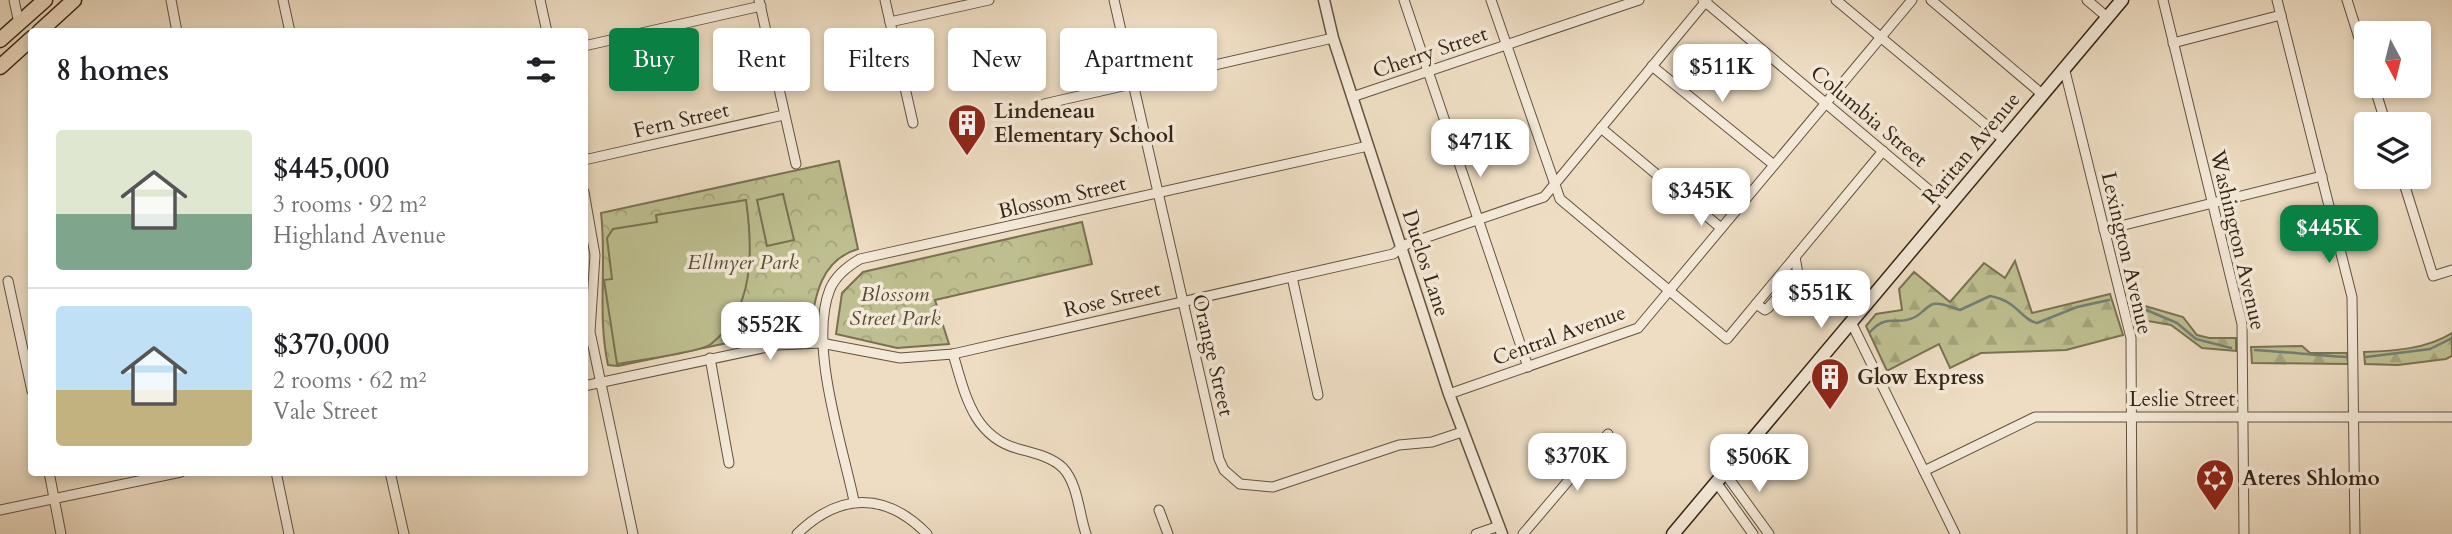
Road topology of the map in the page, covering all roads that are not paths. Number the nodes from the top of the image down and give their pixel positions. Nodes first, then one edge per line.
1 (14, 0) edge
2 (45, 0) edge
3 (74, 0) edge
4 (171, 0) edge
5 (283, 0) edge
6 (540, 0) edge
7 (885, 0) edge
8 (989, 0) edge
9 (1115, 0) edge
10 (1324, 0) edge
11 (1404, 0) edge
12 (1491, 0) edge
13 (1639, 0) edge
14 (1836, 0) edge
15 (1912, 0) edge
16 (1931, 0) edge
17 (2087, 0) edge
18 (2122, 0) edge
19 (2163, 0) edge
20 (2277, 0) edge
21 (2347, 0) edge
22 (1705, 1) edge
23 (760, 3) edge
24 (2281, 15) junction
25 (2107, 17) junction
26 (890, 22) junction
27 (2354, 22) edge
28 (19, 23) junction
29 (43, 28) edge
30 (176, 28) edge
31 (289, 28) edge
32 (546, 28) edge
33 (1121, 28) edge
34 (1881, 37) junction
35 (1333, 38) junction
36 (0, 40) edge
37 (28, 42) edge
38 (2173, 43) junction
39 (588, 45) edge
40 (1506, 45) junction
41 (1217, 65) edge
42 (0, 66) edge
43 (1652, 66) junction
44 (2064, 67) junction
45 (1427, 71) junction
46 (1102, 91) edge
47 (1135, 91) edge
48 (2042, 94) junction
49 (1352, 97) junction
50 (1826, 103) junction
51 (1044, 104) dead end
52 (784, 115) junction
53 (913, 123) dead end
54 (1601, 128) junction
55 (2004, 140) junction
56 (1368, 146) junction
57 (1884, 151) junction
58 (588, 159) edge
59 (796, 164) dead end
60 (1773, 164) junction
61 (2322, 176) junction
62 (1553, 186) junction
63 (2406, 189) edge
64 (1158, 193) junction
65 (2213, 202) junction
66 (1948, 206) junction
67 (588, 208) edge
68 (1478, 219) junction
69 (1721, 228) junction
70 (2104, 230) junction
71 (1401, 248) junction
72 (2452, 270) edge
73 (1292, 277) junction
74 (8, 281) dead end
75 (1668, 292) junction
76 (1182, 301) junction
77 (1851, 322) junction
78 (821, 344) junction
79 (953, 354) junction
80 (710, 358) junction
81 (1528, 367) junction
82 (28, 373) edge
83 (600, 383) junction
84 (588, 385) edge
85 (1449, 394) junction
86 (1318, 395) dead end
87 (2356, 416) junction
88 (2132, 417) junction
89 (2244, 417) junction
90 (2452, 417) edge
91 (1462, 432) junction
92 (1608, 434) dead end
93 (729, 463) dead end
94 (1924, 471) junction
95 (50, 476) edge
96 (158, 476) edge
97 (277, 476) edge
98 (391, 476) edge
99 (1720, 477) junction
100 (54, 499) junction
101 (854, 500) junction
102 (0, 510) edge
103 (1159, 510) dead end
104 (1501, 530) edge
105 (61, 534) edge
106 (289, 534) edge
107 (404, 534) edge
108 (633, 534) edge
109 (797, 534) edge
110 (927, 534) edge
111 (1086, 534) edge
112 (1168, 534) edge
113 (1476, 534) edge
114 (1523, 534) edge
115 (1673, 534) edge
116 (1753, 534) edge
117 (1769, 534) edge
118 (1955, 534) edge
119 (2132, 534) edge
120 (2244, 534) edge
121 (2355, 534) edge

1 - 28 street
2 - 28 highway
3 - 29 highway
4 - 30 street
5 - 31 street
6 - 32 street
7 - 26 street
8 - 26 street
9 - 33 street, Orange Street
10 - 35 street, Duclos Lane
11 - 45 street
12 - 40 street
13 - 40 street, Cherry Street
14 - 34 street
15 - 34 street, Central Avenue
16 - 48 street
17 - 25 street
18 - 25 main road, Raritan Avenue
19 - 38 street, Washington Avenue
20 - 24 street
21 - 27 street
22 - 43 street, Rose Street
22 - 50 street, Columbia Street
23 - 39 street
23 - 52 street
24 - 38 street
24 - 61 street
25 - 44 main road, Raritan Avenue
26 - 53 street
28 - 36 highway
34 - 50 street, Central Avenue
34 - 55 street
35 - 41 street
35 - 49 street, Duclos Lane
37 - 42 highway
38 - 65 street, Washington Avenue
40 - 45 street, Cherry Street
40 - 62 street
43 - 54 street, Rose Street
43 - 60 street
44 - 48 main road, Raritan Avenue
44 - 70 street, Lexington Avenue
45 - 49 street, Cherry Street
45 - 68 street
46 - 51 street
47 - 64 street, Orange Street
48 - 55 main road, Raritan Avenue
49 - 56 street, Duclos Lane
50 - 57 street, Columbia Street
50 - 60 street, Central Avenue
52 - 58 street, Fern Street
52 - 59 street
54 - 62 street, Rose Street
54 - 69 street
55 - 66 main road, Raritan Avenue
56 - 64 street, Blossom Street
56 - 71 street, Duclos Lane
57 - 66 street, Columbia Street
57 - 75 street
60 - 69 street, Central Avenue
61 - 65 street
61 - 87 street
62 - 68 street, Rose Street
62 - 75 street
63 - 72 street
64 - 76 street, Orange Street
64 - 78 street, Blossom Street
65 - 70 street
65 - 89 street, Washington Avenue
66 - 77 main road, Raritan Avenue
67 - 83 street
68 - 71 street, Rose Street
68 - 81 street
69 - 75 street, Central Avenue
70 - 88 street, Lexington Avenue
71 - 73 street, Rose Street
71 - 85 street, Duclos Lane
73 - 76 street, Rose Street
73 - 86 street
74 - 82 street
75 - 81 street, Central Avenue
76 - 79 street, Rose Street
76 - 91 street, Orange Street
77 - 94 street
77 - 99 main road, Raritan Avenue
78 - 79 street, Rose Street
78 - 80 street, Rose Street
78 - 101 street
79 - 111 street
80 - 83 street, Rose Street
80 - 93 street
81 - 85 street, Central Avenue
83 - 84 street, Rose Street
83 - 108 street
85 - 91 street, Duclos Lane
87 - 89 street, Leslie Street
87 - 90 street, Leslie Street
87 - 121 street
88 - 89 street, Leslie Street
88 - 94 street, Leslie Street
88 - 119 street, Lexington Avenue
89 - 120 street, Washington Avenue
91 - 104 street, Duclos Lane
92 - 114 street
94 - 118 street
95 - 100 street
96 - 100 street
97 - 106 street
98 - 107 street
99 - 115 main road, Raritan Avenue
99 - 116 street
99 - 117 street
100 - 102 street
100 - 105 street
101 - 109 street
101 - 110 street
103 - 112 street
104 - 113 street

